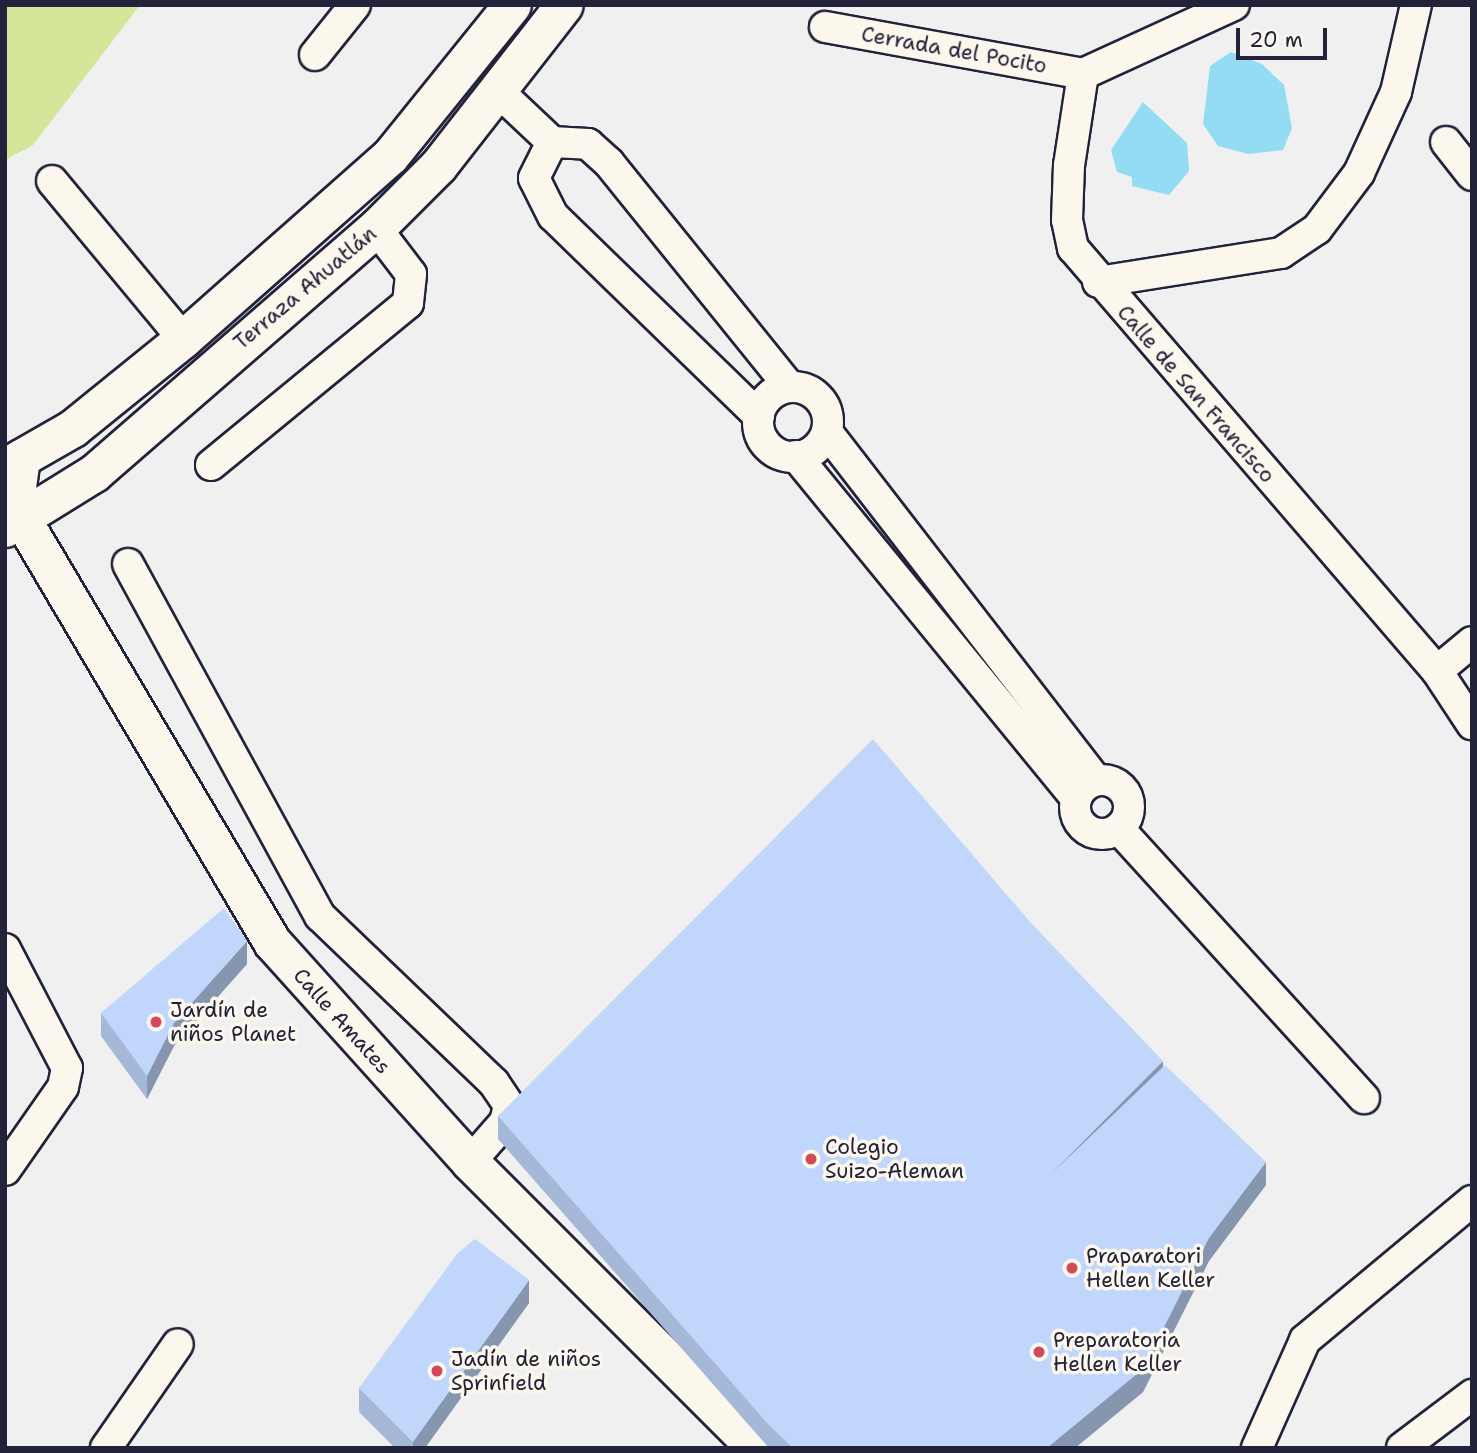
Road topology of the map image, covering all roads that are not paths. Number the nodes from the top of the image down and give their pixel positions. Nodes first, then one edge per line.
1 (355, 5) edge
2 (512, 5) edge
3 (564, 5) edge
4 (1234, 5) edge
5 (1416, 5) edge
6 (825, 27) dead end
7 (315, 55) dead end
8 (1083, 74) junction
9 (494, 99) junction
10 (1446, 142) dead end
11 (547, 148) junction
12 (1472, 175) edge
13 (52, 181) dead end
14 (376, 228) junction
15 (1098, 282) junction
16 (183, 339) junction
17 (789, 387) junction
18 (759, 416) junction
19 (73, 428) junction
20 (827, 432) junction
21 (796, 456) junction
22 (13, 463) edge
23 (211, 465) dead end
24 (94, 473) junction
25 (14, 525) edge
26 (128, 564) dead end
27 (1472, 642) edge
28 (1437, 671) junction
29 (1472, 724) edge
30 (1086, 789) junction
31 (1119, 828) junction
32 (5, 949) edge
33 (1364, 1098) dead end
34 (470, 1162) junction
35 (5, 1170) edge
36 (1472, 1201) edge
37 (178, 1344) dead end
38 (1472, 1395) edge
39 (106, 1448) edge
40 (755, 1448) edge
41 (1257, 1448) edge
42 (1402, 1448) edge

1 - 7 street
2 - 16 street, Terraza Ahuatlán
3 - 9 street, Terraza Ahuatlán
4 - 8 street
5 - 15 street
6 - 8 street, Cerrada del Pocito
8 - 15 street, Calle de San Francisco
9 - 11 street
9 - 14 street, Terraza Ahuatlán
10 - 12 street
11 - 17 street
11 - 18 street
13 - 16 street
14 - 23 street
14 - 24 street, Terraza Ahuatlán
15 - 28 street, Calle de San Francisco
16 - 19 street, Terraza Ahuatlán
17 - 18 street
17 - 20 street
18 - 21 street
19 - 22 street, Terraza Ahuatlán
19 - 24 street
20 - 21 street
20 - 30 street
21 - 30 street
22 - 25 street
24 - 25 street, Terraza Ahuatlán
25 - 34 street, Calle Amates
26 - 34 street
27 - 28 street
28 - 29 street, Calle de San Francisco
30 - 31 street
30 - 31 street
31 - 33 street
32 - 35 street
34 - 40 street, Calle Amates
36 - 41 street
37 - 39 street
38 - 42 street

